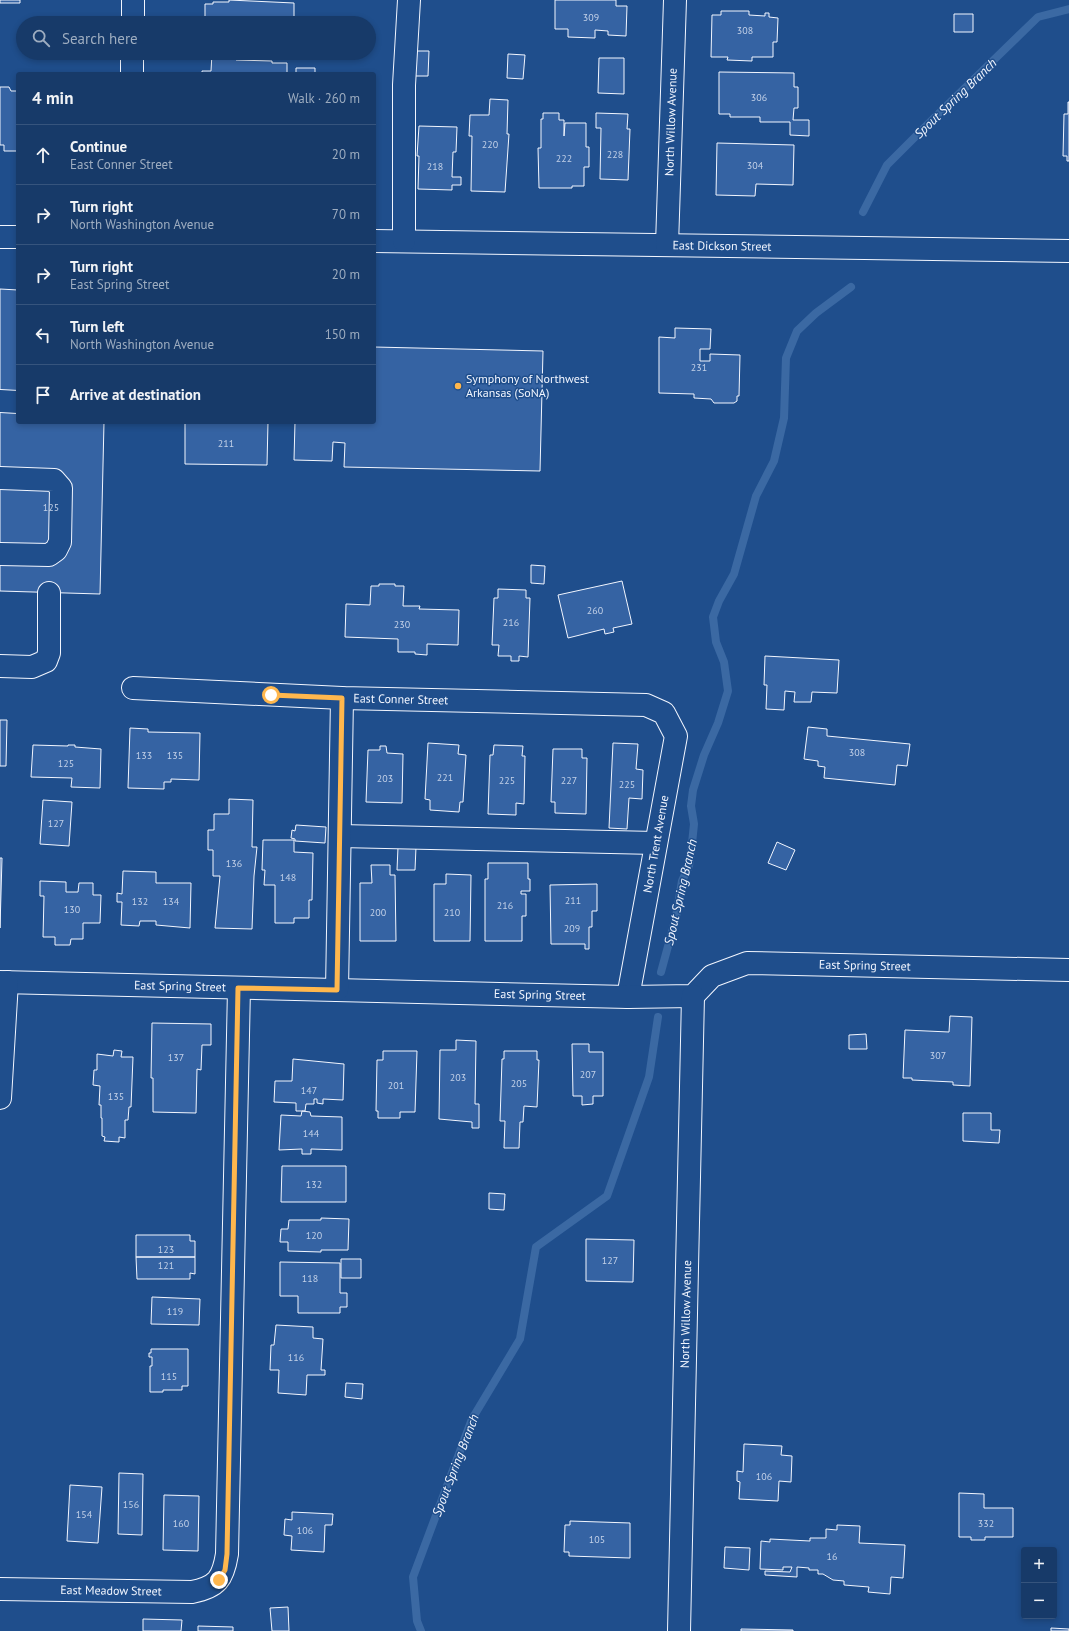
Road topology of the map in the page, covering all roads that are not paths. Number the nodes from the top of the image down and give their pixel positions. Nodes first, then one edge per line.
1 (133, 0) edge
2 (408, 0) edge
3 (675, 0) edge
4 (133, 16) edge
5 (132, 60) edge
6 (132, 72) edge
7 (0, 237) edge
8 (16, 237) edge
9 (376, 241) edge
10 (404, 242) junction
11 (667, 245) junction
12 (1069, 251) edge
13 (0, 401) edge
14 (16, 402) edge
15 (0, 478) edge
16 (0, 554) edge
17 (49, 593) dead end
18 (0, 666) edge
19 (133, 688) dead end
20 (342, 698) junction
21 (646, 705) joint
22 (340, 836) junction
23 (656, 844) junction
24 (1069, 970) edge
25 (3, 982) edge
26 (238, 988) junction
27 (337, 990) junction
28 (693, 996) junction
29 (628, 997) junction
30 (0, 1098) edge
31 (0, 1589) edge
32 (679, 1631) edge

1 - 4 street
2 - 10 street
3 - 11 street, North Willow Avenue
5 - 6 street
7 - 8 street
9 - 10 street, East Dickson Street
10 - 11 street, East Dickson Street
11 - 12 street, East Dickson Street
13 - 14 street
15 - 16 street
17 - 18 street
19 - 20 street, East Conner Street
20 - 21 street, East Conner Street
20 - 22 street
21 - 23 street, North Trent Avenue
22 - 23 street
22 - 27 street
23 - 29 street, North Trent Avenue
24 - 28 street, East Spring Street
25 - 26 street, East Spring Street
25 - 30 street
26 - 27 street, East Spring Street
26 - 31 street, East Meadow Street
27 - 29 street, East Spring Street
28 - 29 street, East Spring Street
28 - 32 street, North Willow Avenue

